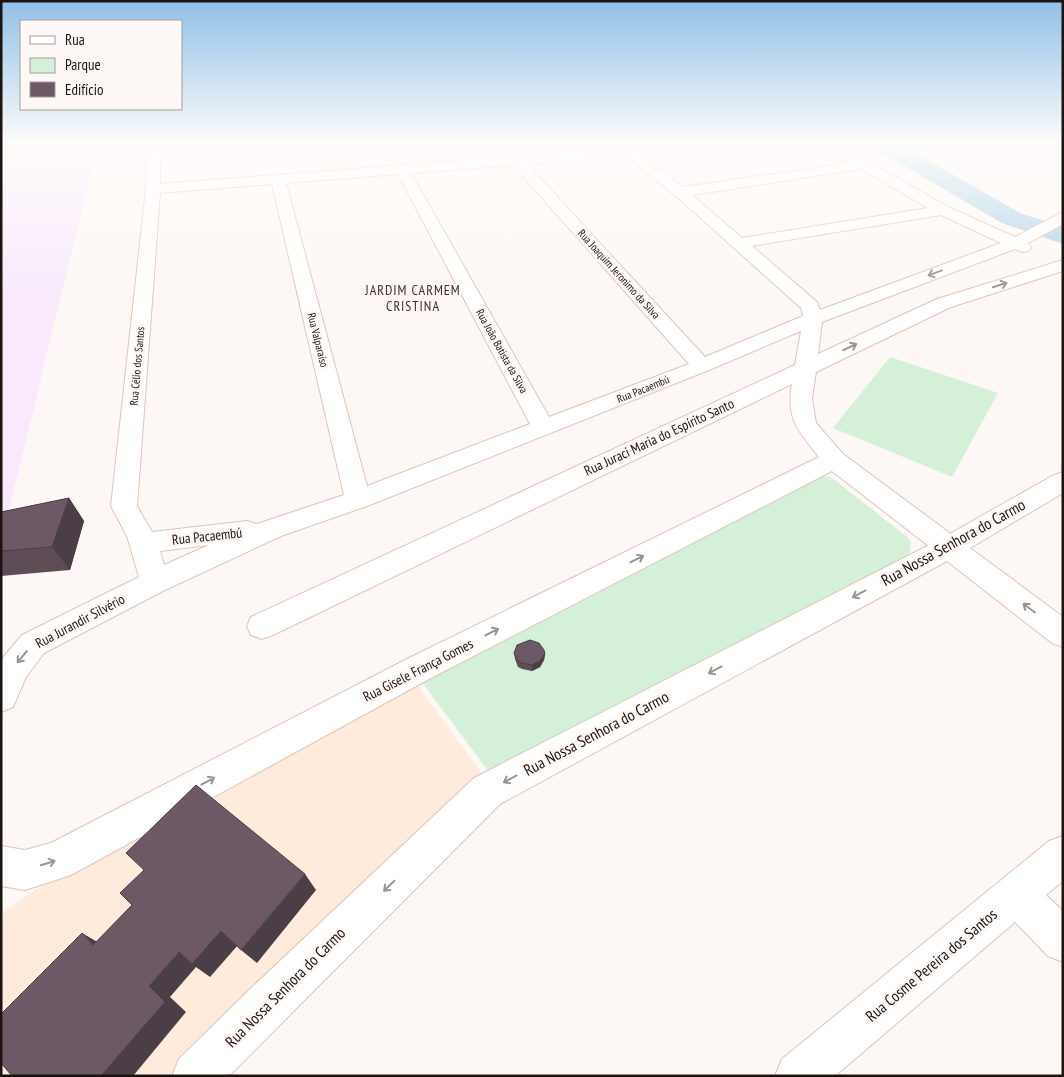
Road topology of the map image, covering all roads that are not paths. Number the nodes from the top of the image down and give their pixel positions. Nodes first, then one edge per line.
1 (153, 194) edge
2 (282, 194) edge
3 (416, 194) edge
4 (547, 194) edge
5 (683, 194) edge
6 (914, 194) edge
7 (943, 210) junction
8 (1063, 217) edge
9 (740, 243) junction
10 (1014, 244) junction
11 (1063, 259) edge
12 (1063, 265) edge
13 (813, 319) junction
14 (702, 366) junction
15 (806, 367) junction
16 (544, 428) junction
17 (834, 460) junction
18 (1063, 481) edge
19 (358, 500) junction
20 (271, 528) junction
21 (982, 528) junction
22 (143, 543) junction
23 (949, 547) junction
24 (155, 582) junction
25 (995, 583) junction
26 (262, 626) dead end
27 (1063, 634) edge
28 (1, 697) edge
29 (1063, 855) edge
30 (1, 866) edge
31 (1016, 894) junction
32 (1063, 942) edge
33 (196, 1076) edge
34 (799, 1076) edge

1 - 22 street, Rua Célio dos Santos
2 - 19 street, Rua Valparaíso
3 - 16 street, Rua João Batista da Silva
4 - 14 street, Rua Joaquim Jeronimo da Silva
5 - 9 street
6 - 7 street
7 - 9 street
7 - 10 street
8 - 10 street, Rua Pacaembú
9 - 13 street
10 - 11 street
10 -> 13 street, Rua Pacaembú
15 -> 12 street, Rua Juraci Maria do Espírito Santo
13 - 14 street, Rua Pacaembú
13 - 15 street
14 - 16 street, Rua Pacaembú
15 - 17 street
15 - 26 street, Rua Juraci Maria do Espírito Santo
16 - 19 street, Rua Pacaembú
17 - 23 street
30 -> 17 street, Rua Gisele França Gomes
18 - 21 street, Rua Nossa Senhora do Carmo
19 - 20 street, Rua Pacaembú
20 - 22 street, Rua Pacaembú
20 - 24 street, Rua Pacaembú
21 - 23 street, Rua Nossa Senhora do Carmo
21 - 25 street
22 - 24 street, Rua Célio dos Santos
23 - 25 street
23 -> 33 street, Rua Nossa Senhora do Carmo
24 -> 28 street, Rua Jurandir Silvério
27 -> 25 street
29 - 31 street, Rua Cosme Pereira dos Santos
31 - 32 street
31 - 34 street, Rua Cosme Pereira dos Santos

